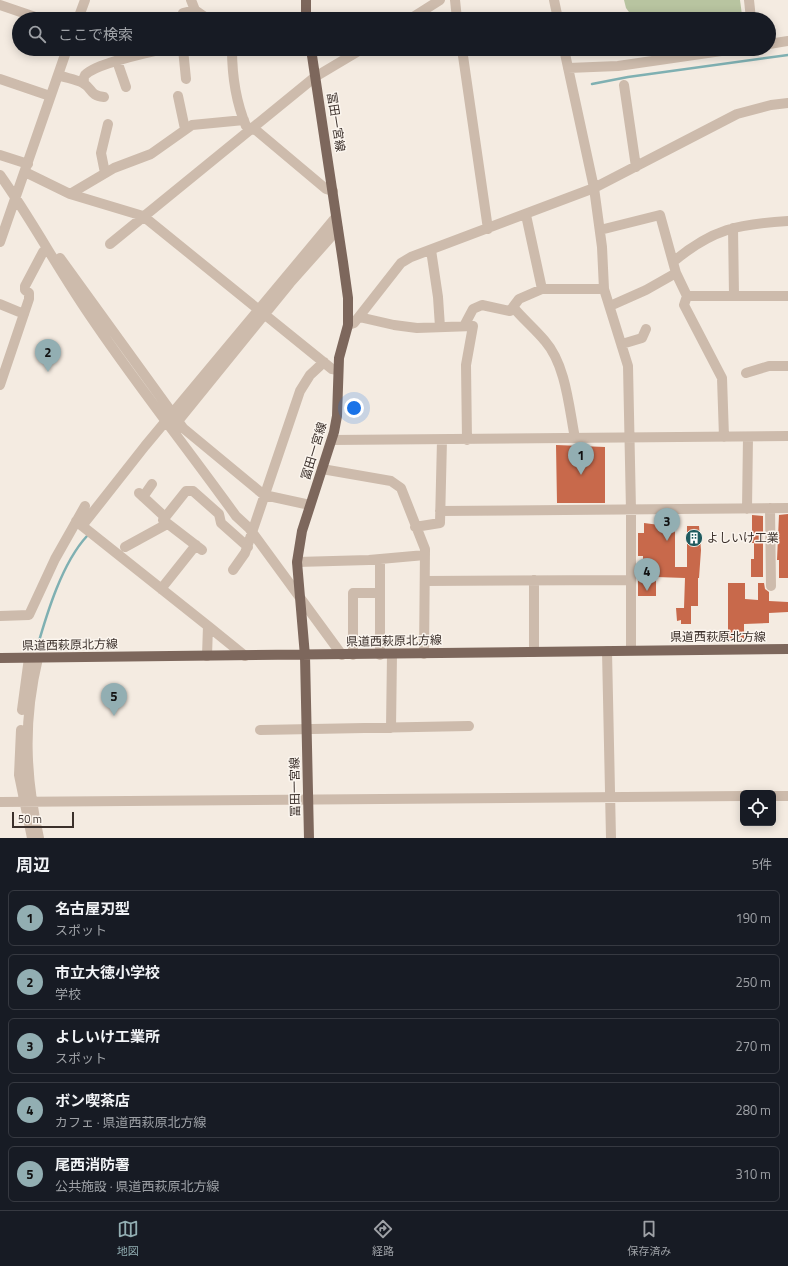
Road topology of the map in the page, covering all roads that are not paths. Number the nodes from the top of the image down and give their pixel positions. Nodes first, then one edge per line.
1 (85, 0) edge
2 (306, 0) edge
3 (440, 0) edge
4 (455, 0) edge
5 (554, 0) edge
6 (749, 0) edge
7 (0, 5) edge
8 (193, 5) edge
9 (20, 12) edge
10 (81, 12) edge
11 (184, 12) edge
12 (200, 12) edge
13 (306, 12) edge
14 (421, 12) edge
15 (456, 12) edge
16 (557, 12) edge
17 (750, 12) edge
18 (788, 42) edge
19 (776, 43) edge
20 (65, 56) edge
21 (134, 56) edge
22 (184, 56) edge
23 (232, 56) edge
24 (311, 56) edge
25 (350, 56) edge
26 (463, 56) edge
27 (565, 56) edge
28 (687, 56) edge
29 (117, 61) junction
30 (568, 68) junction
31 (58, 75) junction
32 (315, 77) junction
33 (0, 78) edge
34 (186, 79) dead end
35 (84, 84) junction
36 (624, 85) dead end
37 (126, 88) dead end
38 (50, 96) junction
39 (178, 96) dead end
40 (104, 97) dead end
41 (788, 103) edge
42 (244, 120) junction
43 (108, 124) dead end
44 (185, 129) junction
45 (251, 129) junction
46 (0, 154) edge
47 (636, 167) junction
48 (26, 168) junction
49 (105, 172) junction
50 (0, 175) edge
51 (594, 188) junction
52 (333, 191) junction
53 (70, 194) junction
54 (16, 196) junction
55 (526, 214) junction
56 (143, 216) junction
57 (336, 217) junction
58 (788, 221) edge
59 (2, 228) edge
60 (733, 228) junction
61 (338, 229) junction
62 (488, 229) junction
63 (600, 230) junction
64 (0, 242) edge
65 (110, 244) dead end
66 (47, 249) junction
67 (431, 250) junction
68 (673, 262) junction
69 (676, 273) junction
70 (542, 289) junction
71 (604, 289) junction
72 (734, 295) junction
73 (687, 296) junction
74 (788, 296) edge
75 (0, 304) edge
76 (610, 306) junction
77 (513, 307) junction
78 (262, 313) junction
79 (24, 314) junction
80 (359, 317) junction
81 (348, 325) junction
82 (464, 326) junction
83 (440, 327) junction
84 (646, 329) dead end
85 (622, 344) junction
86 (324, 362) junction
87 (788, 366) edge
88 (338, 370) junction
89 (746, 373) dead end
90 (1, 380) edge
91 (172, 418) junction
92 (788, 436) edge
93 (629, 437) junction
94 (724, 437) junction
95 (748, 437) junction
96 (575, 438) junction
97 (332, 440) junction
98 (442, 440) junction
99 (467, 440) junction
100 (322, 469) junction
101 (152, 484) dead end
102 (264, 495) junction
103 (310, 505) junction
104 (85, 506) dead end
105 (770, 508) junction
106 (788, 508) edge
107 (747, 509) junction
108 (631, 510) junction
109 (440, 511) junction
110 (166, 520) junction
111 (79, 523) junction
112 (416, 527) junction
113 (253, 532) junction
114 (125, 547) dead end
115 (248, 547) junction
116 (425, 555) junction
117 (380, 559) junction
118 (297, 562) junction
119 (233, 570) dead end
120 (534, 580) junction
121 (631, 580) junction
122 (425, 581) junction
123 (771, 586) dead end
124 (161, 589) junction
125 (380, 593) junction
126 (300, 597) junction
127 (0, 616) edge
128 (208, 626) junction
129 (788, 649) edge
130 (607, 650) junction
131 (631, 650) junction
132 (534, 652) junction
133 (392, 654) junction
134 (424, 654) junction
135 (347, 655) junction
136 (380, 655) junction
137 (207, 656) junction
138 (246, 656) junction
139 (305, 656) junction
140 (0, 658) edge
141 (34, 658) junction
142 (469, 726) dead end
143 (391, 728) junction
144 (260, 730) dead end
145 (307, 730) junction
146 (740, 796) edge
147 (776, 796) edge
148 (788, 796) edge
149 (609, 797) junction
150 (308, 799) junction
151 (0, 802) edge
152 (28, 802) junction
153 (32, 838) edge
154 (39, 838) edge
155 (309, 838) edge
156 (611, 838) edge

1 - 10 street
2 - 13 main road
3 - 14 street
4 - 15 street
5 - 16 street
6 - 17 street
7 - 9 street
8 - 11 street
8 - 12 street
18 - 19 street
20 - 31 street
21 - 29 street
22 - 34 street
23 - 42 street
24 - 32 main road, 冨田一宮線
25 - 32 street
26 - 62 street
27 - 30 street
28 - 30 street
29 - 35 street
29 - 37 street
30 - 51 street
31 - 35 street
31 - 38 street
32 - 45 street
32 - 52 main road, 冨田一宮線
33 - 38 street
35 - 40 street
36 - 47 street
38 - 48 street
39 - 44 street
41 - 47 street
42 - 44 street
42 - 45 street
43 - 49 street
44 - 49 street
45 - 52 street
45 - 56 street
46 - 48 street
47 - 51 street
48 - 53 street
48 - 54 street
49 - 53 street
50 - 54 street
51 - 55 street
51 - 63 street
52 - 57 main road, 冨田一宮線
53 - 56 street
54 - 59 street
54 - 66 street
54 - 91 street
55 - 62 street
55 - 70 street
56 - 65 street
56 - 78 street
57 - 61 main road, 冨田一宮線
57 - 78 street
58 - 60 street
59 - 64 street
60 - 68 street
60 - 72 street
61 - 78 street
61 - 81 main road, 冨田一宮線
62 - 67 street
63 - 68 street
63 - 71 street
66 - 79 street
66 - 91 street
67 - 80 street
67 - 83 street
68 - 69 street
69 - 73 street
69 - 76 street
70 - 71 street
70 - 77 street
71 - 76 street
72 - 73 street
72 - 74 street
73 - 94 street
75 - 79 street
76 - 85 street
77 - 82 street
77 - 96 street
78 - 86 street
78 - 91 street
79 - 90 street
80 - 81 street
80 - 83 street
81 - 88 main road, 冨田一宮線
82 - 83 street
82 - 99 street
84 - 85 street
85 - 93 street
86 - 88 street
86 - 102 street
87 - 89 street
88 - 97 main road, 冨田一宮線
91 - 102 street
91 - 111 street
91 - 113 street
92 - 95 street
93 - 94 street
93 - 96 street
93 - 108 street
94 - 95 street
95 - 107 street
96 - 99 street
97 - 98 street
97 - 100 main road, 冨田一宮線
98 - 99 street
98 - 109 street
100 - 103 main road, 冨田一宮線
100 - 112 street
101 - 110 street
102 - 103 street
102 - 113 street
103 - 118 main road, 冨田一宮線
104 - 111 street
105 - 106 street
105 - 107 street
105 - 123 street
107 - 108 street
108 - 109 street
108 - 121 street
109 - 112 street
110 - 114 street
110 - 115 street
110 - 124 street
111 - 124 street
111 - 127 street
112 - 116 street
113 - 115 street
113 - 126 street
115 - 119 street
116 - 117 street
116 - 122 street
117 - 118 street
117 - 125 street
118 - 126 main road, 冨田一宮線
120 - 121 street
120 - 122 street
120 - 132 street
121 - 131 street
122 - 134 street
124 - 128 street
125 - 135 street
125 - 136 street
126 - 135 street
126 - 139 main road, 冨田一宮線
128 - 137 street
128 - 138 street
129 - 131 main road, 県道西萩原北方線
130 - 131 main road, 県道西萩原北方線
130 - 132 main road, 県道西萩原北方線
130 - 149 street
132 - 134 main road, 県道西萩原北方線
133 - 134 main road, 県道西萩原北方線
133 - 136 main road, 県道西萩原北方線
133 - 143 street
135 - 136 main road, 県道西萩原北方線
135 - 139 main road, 県道西萩原北方線
137 - 138 main road, 県道西萩原北方線
137 - 141 main road, 県道西萩原北方線
138 - 139 main road, 県道西萩原北方線
139 - 145 main road, 冨田一宮線
140 - 141 main road, 県道西萩原北方線
141 - 152 street
142 - 143 street
143 - 145 street
144 - 145 street
145 - 150 main road, 冨田一宮線
146 - 149 street
147 - 148 street
149 - 150 street
149 - 156 street
150 - 152 street
150 - 155 main road, 冨田一宮線
151 - 152 street
152 - 153 street
152 - 154 street

